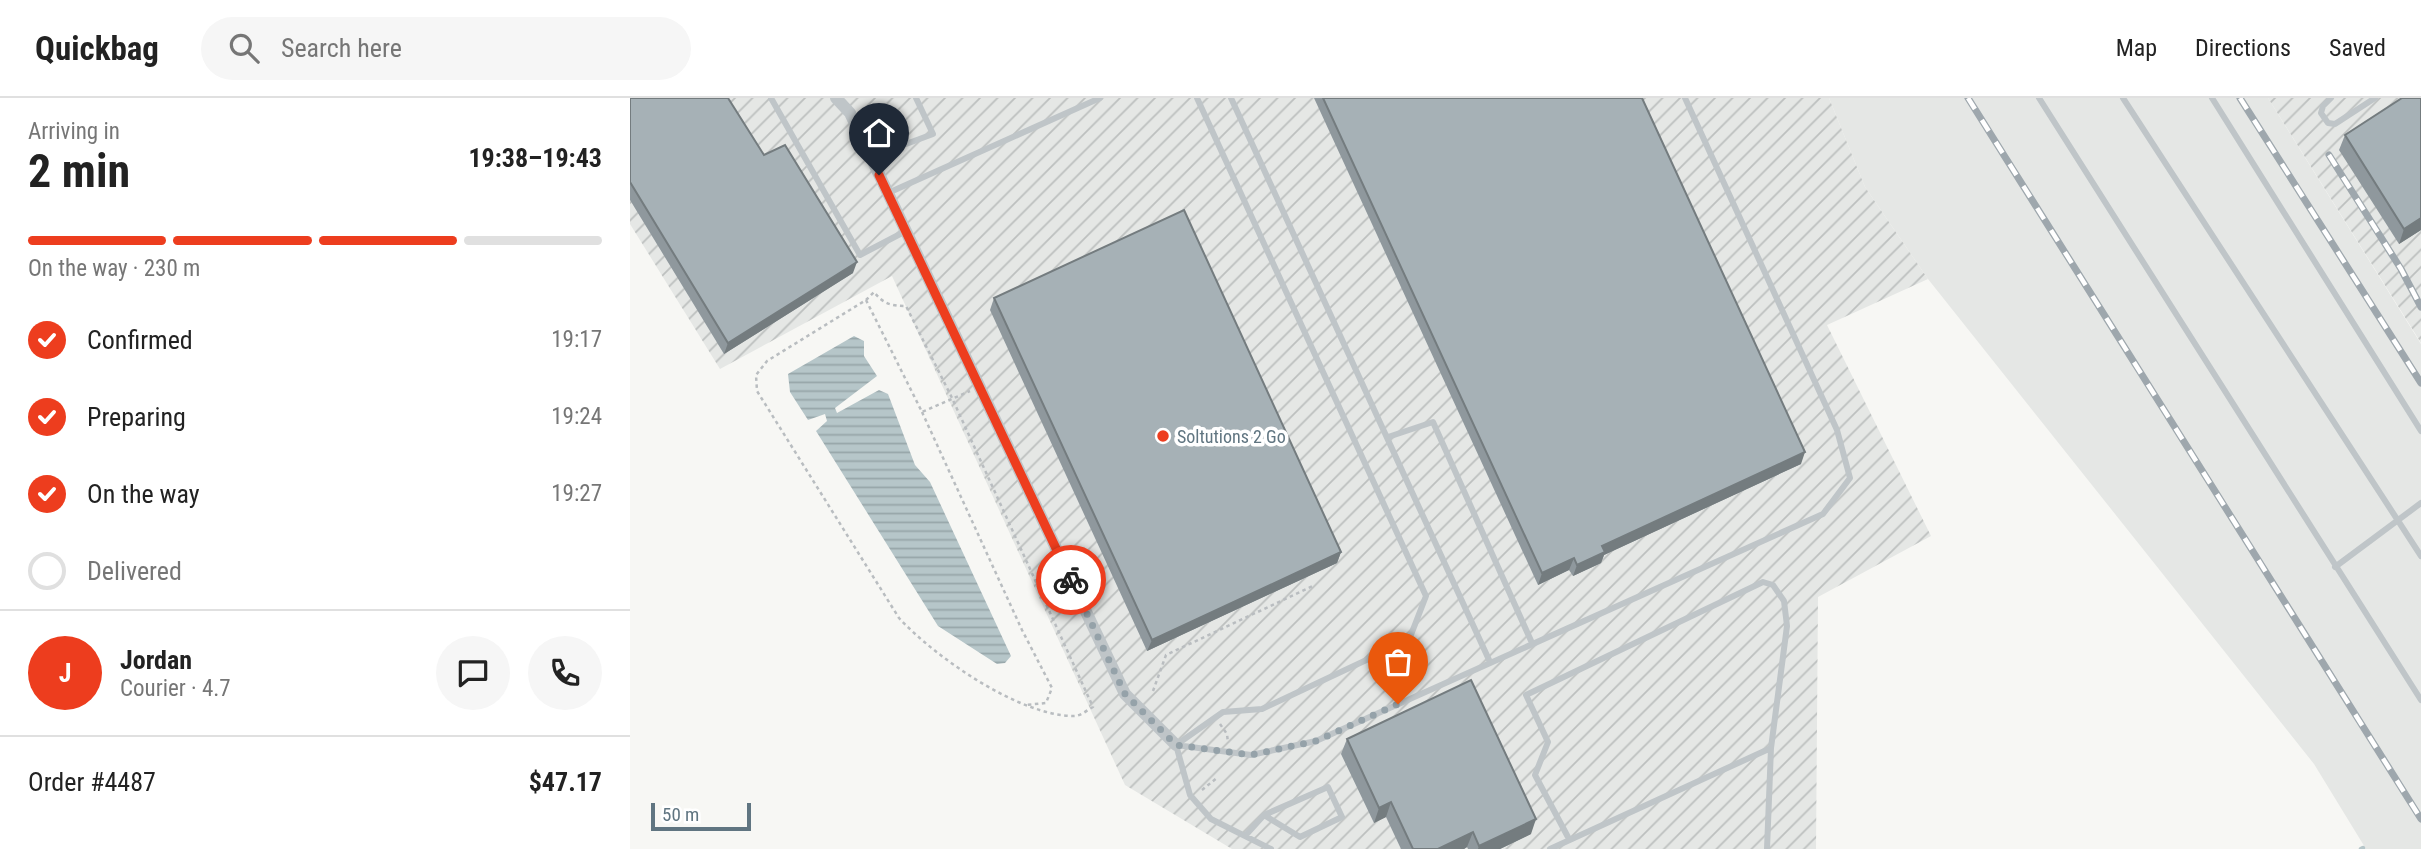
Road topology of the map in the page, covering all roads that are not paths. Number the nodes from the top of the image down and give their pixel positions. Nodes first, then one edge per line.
1 (771, 98) edge
2 (835, 98) edge
3 (848, 98) edge
4 (916, 98) edge
5 (1100, 98) edge
6 (1197, 98) edge
7 (1231, 98) edge
8 (1685, 98) edge
9 (2039, 98) edge
10 (2123, 98) edge
11 (2213, 98) edge
12 (2331, 98) edge
13 (2375, 98) edge
14 (850, 113) junction
15 (871, 157) junction
16 (888, 193) junction
17 (906, 231) junction
18 (2421, 430) edge
19 (1388, 437) junction
20 (2421, 503) edge
21 (2398, 520) junction
22 (2421, 556) edge
23 (2335, 567) junction
24 (1532, 643) junction
25 (1490, 662) junction
26 (2421, 701) edge
27 (1176, 745) junction
28 (1771, 748) junction
29 (1264, 815) junction
30 (1245, 836) junction
31 (1569, 839) junction
32 (1271, 849) edge
33 (1550, 849) edge
34 (1767, 849) edge

1 - 17 lane
2 - 14 street
3 - 14 street
4 - 15 lane
5 - 16 lane
6 - 27 lane
7 - 19 lane
8 - 24 lane
9 - 23 lane
10 - 21 lane
11 - 18 lane
12 - 13 lane
14 - 15 street
15 - 16 street
16 - 17 street
17 - 27 street
19 - 24 lane
19 - 25 lane
20 - 21 lane
21 - 22 lane
21 - 23 lane
23 - 26 lane
24 - 25 lane
25 - 27 lane
27 - 30 lane
28 - 31 lane
28 - 31 lane
28 - 34 lane
29 - 29 lane
29 - 30 lane
30 - 32 lane
31 - 33 lane

